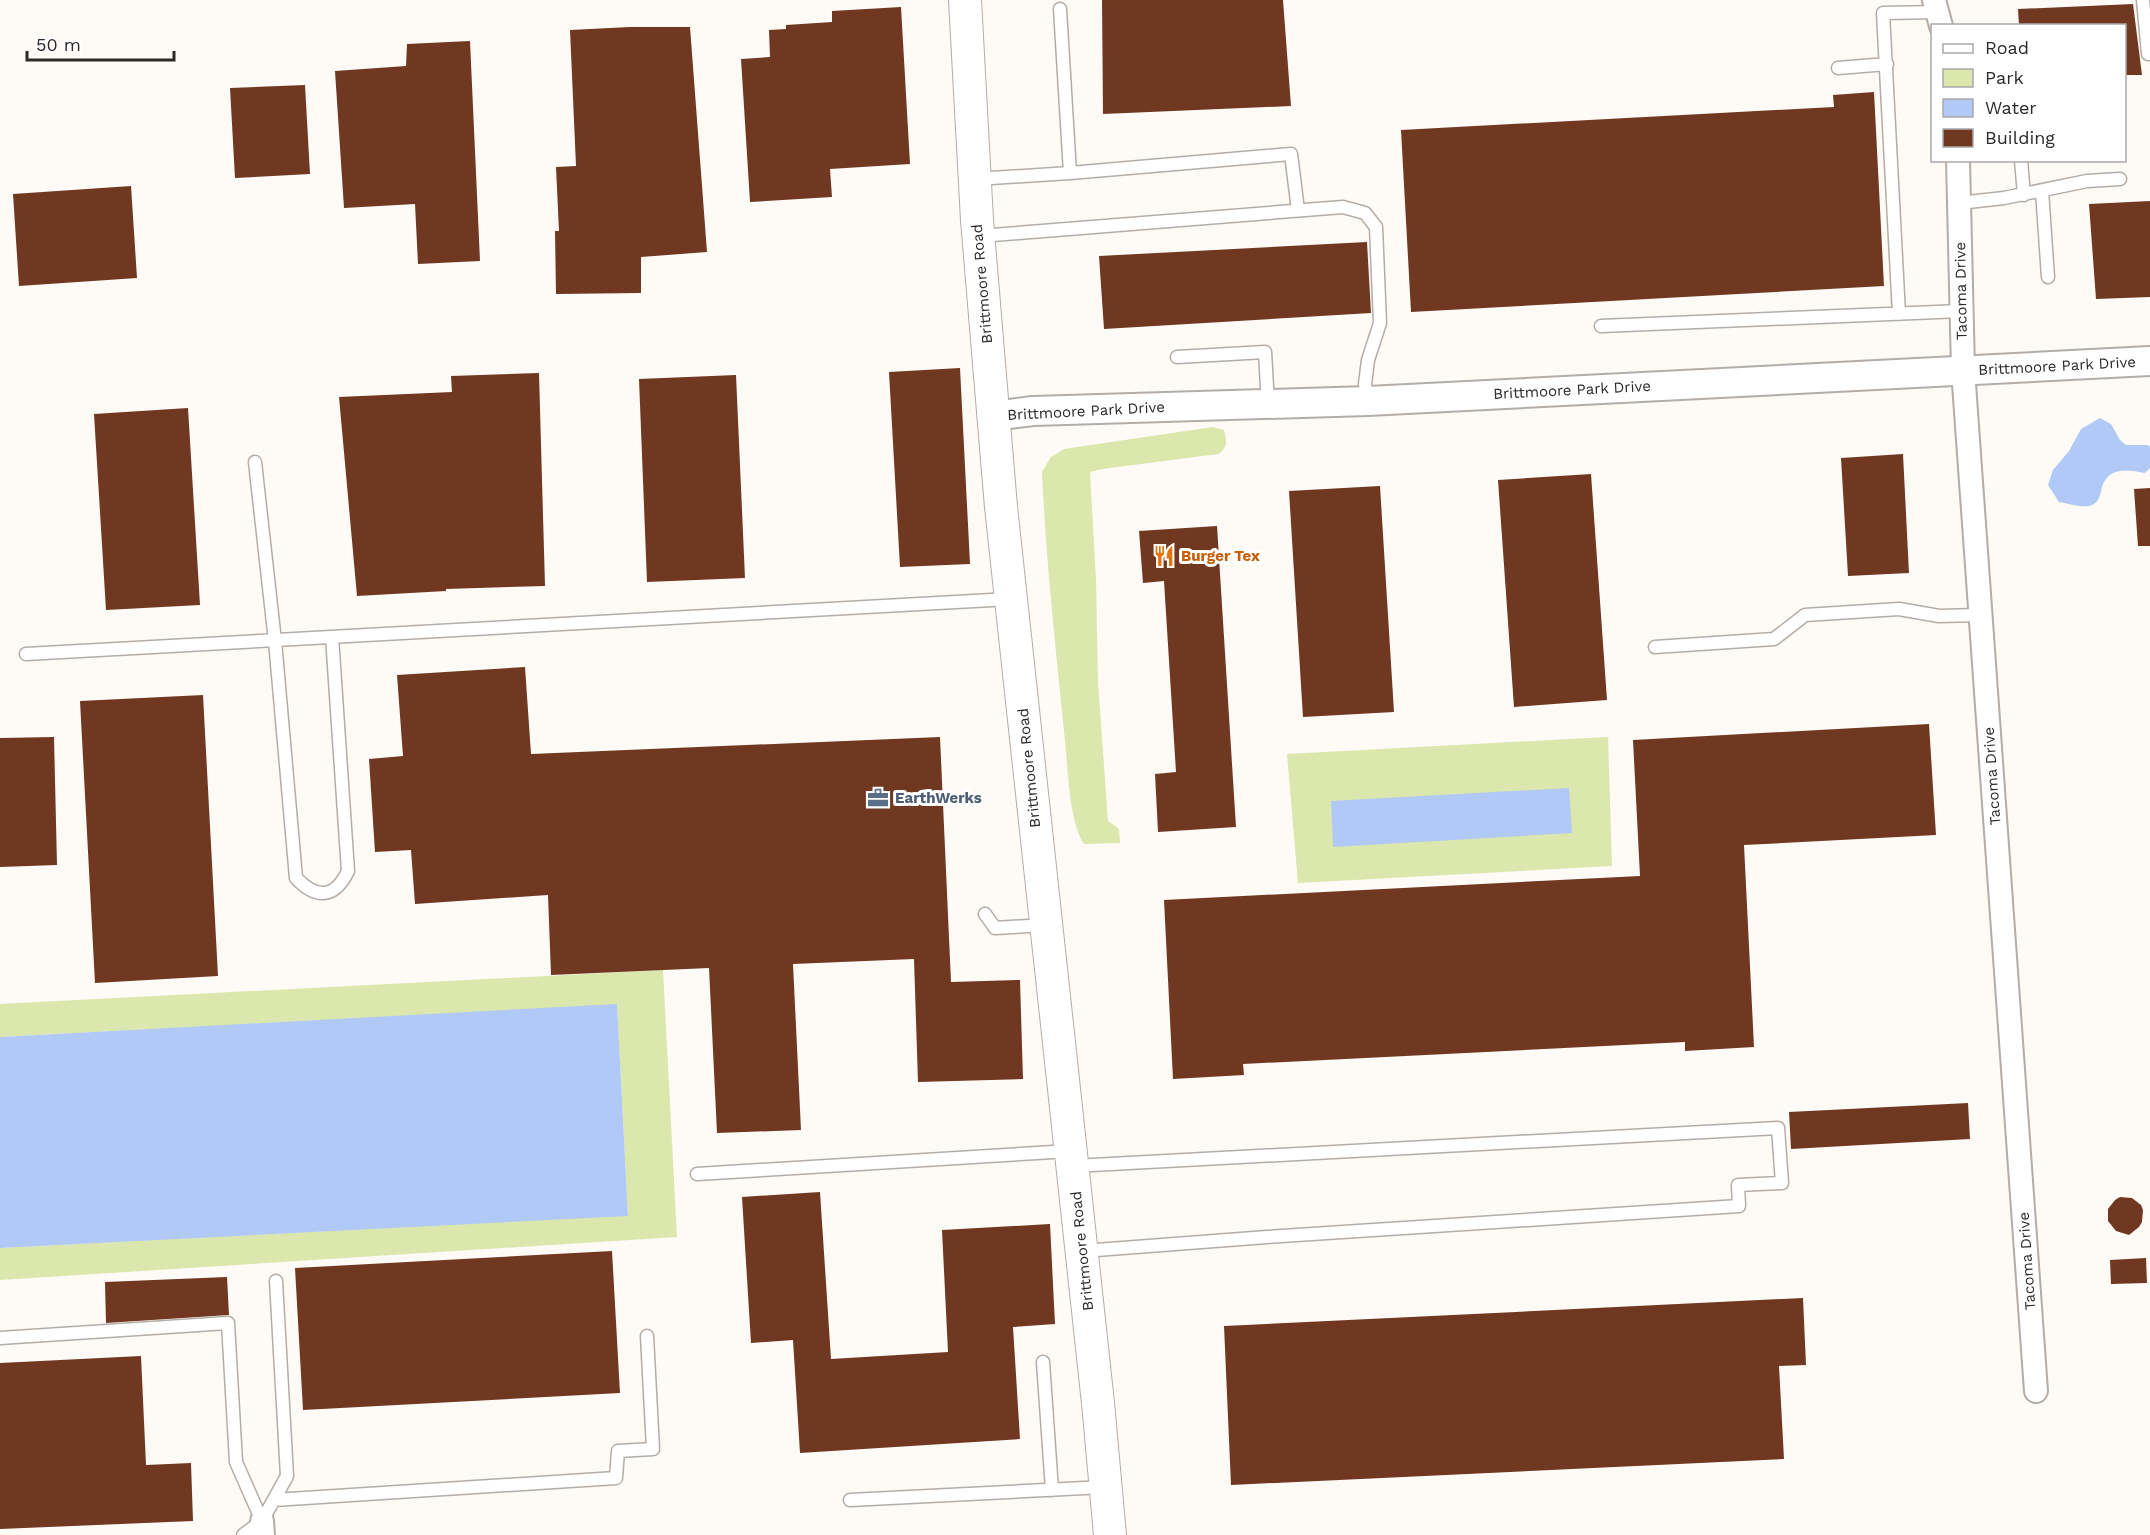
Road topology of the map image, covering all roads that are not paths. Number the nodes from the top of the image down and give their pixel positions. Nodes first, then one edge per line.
1 (965, 0) edge
2 (2143, 0) edge
3 (1060, 9) dead end
4 (1938, 13) edge
5 (2148, 54) dead end
6 (1887, 64) junction
7 (1838, 68) dead end
8 (1958, 162) edge
9 (2021, 162) edge
10 (1070, 173) junction
11 (975, 179) junction
12 (2120, 179) dead end
13 (2042, 191) junction
14 (2024, 195) junction
15 (1959, 202) junction
16 (1298, 210) junction
17 (978, 236) junction
18 (2048, 277) dead end
19 (1961, 311) junction
20 (1899, 314) junction
21 (1601, 326) dead end
22 (1177, 357) dead end
23 (2150, 362) edge
24 (1963, 370) junction
25 (1368, 401) junction
26 (1268, 404) junction
27 (993, 416) junction
28 (255, 462) dead end
29 (1011, 599) junction
30 (1980, 615) junction
31 (332, 637) junction
32 (275, 641) junction
33 (1655, 646) dead end
34 (26, 654) dead end
35 (985, 914) dead end
36 (1046, 925) junction
37 (1072, 1159) junction
38 (697, 1174) dead end
39 (1082, 1251) junction
40 (276, 1281) dead end
41 (647, 1336) dead end
42 (0, 1338) edge
43 (1044, 1362) dead end
44 (2036, 1391) dead end
45 (1106, 1487) junction
46 (1052, 1490) junction
47 (274, 1500) junction
48 (850, 1500) dead end
49 (263, 1528) edge
50 (243, 1535) edge
51 (1110, 1535) edge

1 - 11 main road, Brittmoore Road
2 - 5 lane
3 - 10 lane
4 - 6 lane
6 - 7 lane
6 - 20 lane
8 - 15 street, Tacoma Drive
9 - 14 lane
10 - 11 lane
10 - 16 lane
11 - 17 main road, Brittmoore Road
12 - 13 lane
13 - 14 lane
13 - 18 lane
14 - 15 lane
15 - 19 street, Tacoma Drive
16 - 17 lane
16 - 25 lane
17 - 27 main road, Brittmoore Road
19 - 20 lane
19 - 24 street, Tacoma Drive
20 - 21 lane
22 - 26 lane
23 - 24 street, Brittmoore Park Drive
24 - 25 street, Brittmoore Park Drive
24 - 30 street, Tacoma Drive
25 - 26 street, Brittmoore Park Drive
26 - 27 street, Brittmoore Park Drive
27 - 29 main road, Brittmoore Road
28 - 32 lane
29 - 31 lane
29 - 36 main road, Brittmoore Road
30 - 33 lane
30 - 44 street, Tacoma Drive
31 - 32 lane
31 - 32 lane
32 - 34 lane
35 - 36 lane
36 - 37 main road, Brittmoore Road
37 - 38 lane
37 - 39 main road, Brittmoore Road
37 - 39 lane
39 - 45 main road, Brittmoore Road
40 - 47 lane
41 - 47 lane
42 - 49 lane
43 - 46 lane
45 - 46 lane
45 - 51 main road, Brittmoore Road
46 - 48 lane
47 - 49 lane
49 - 50 lane

